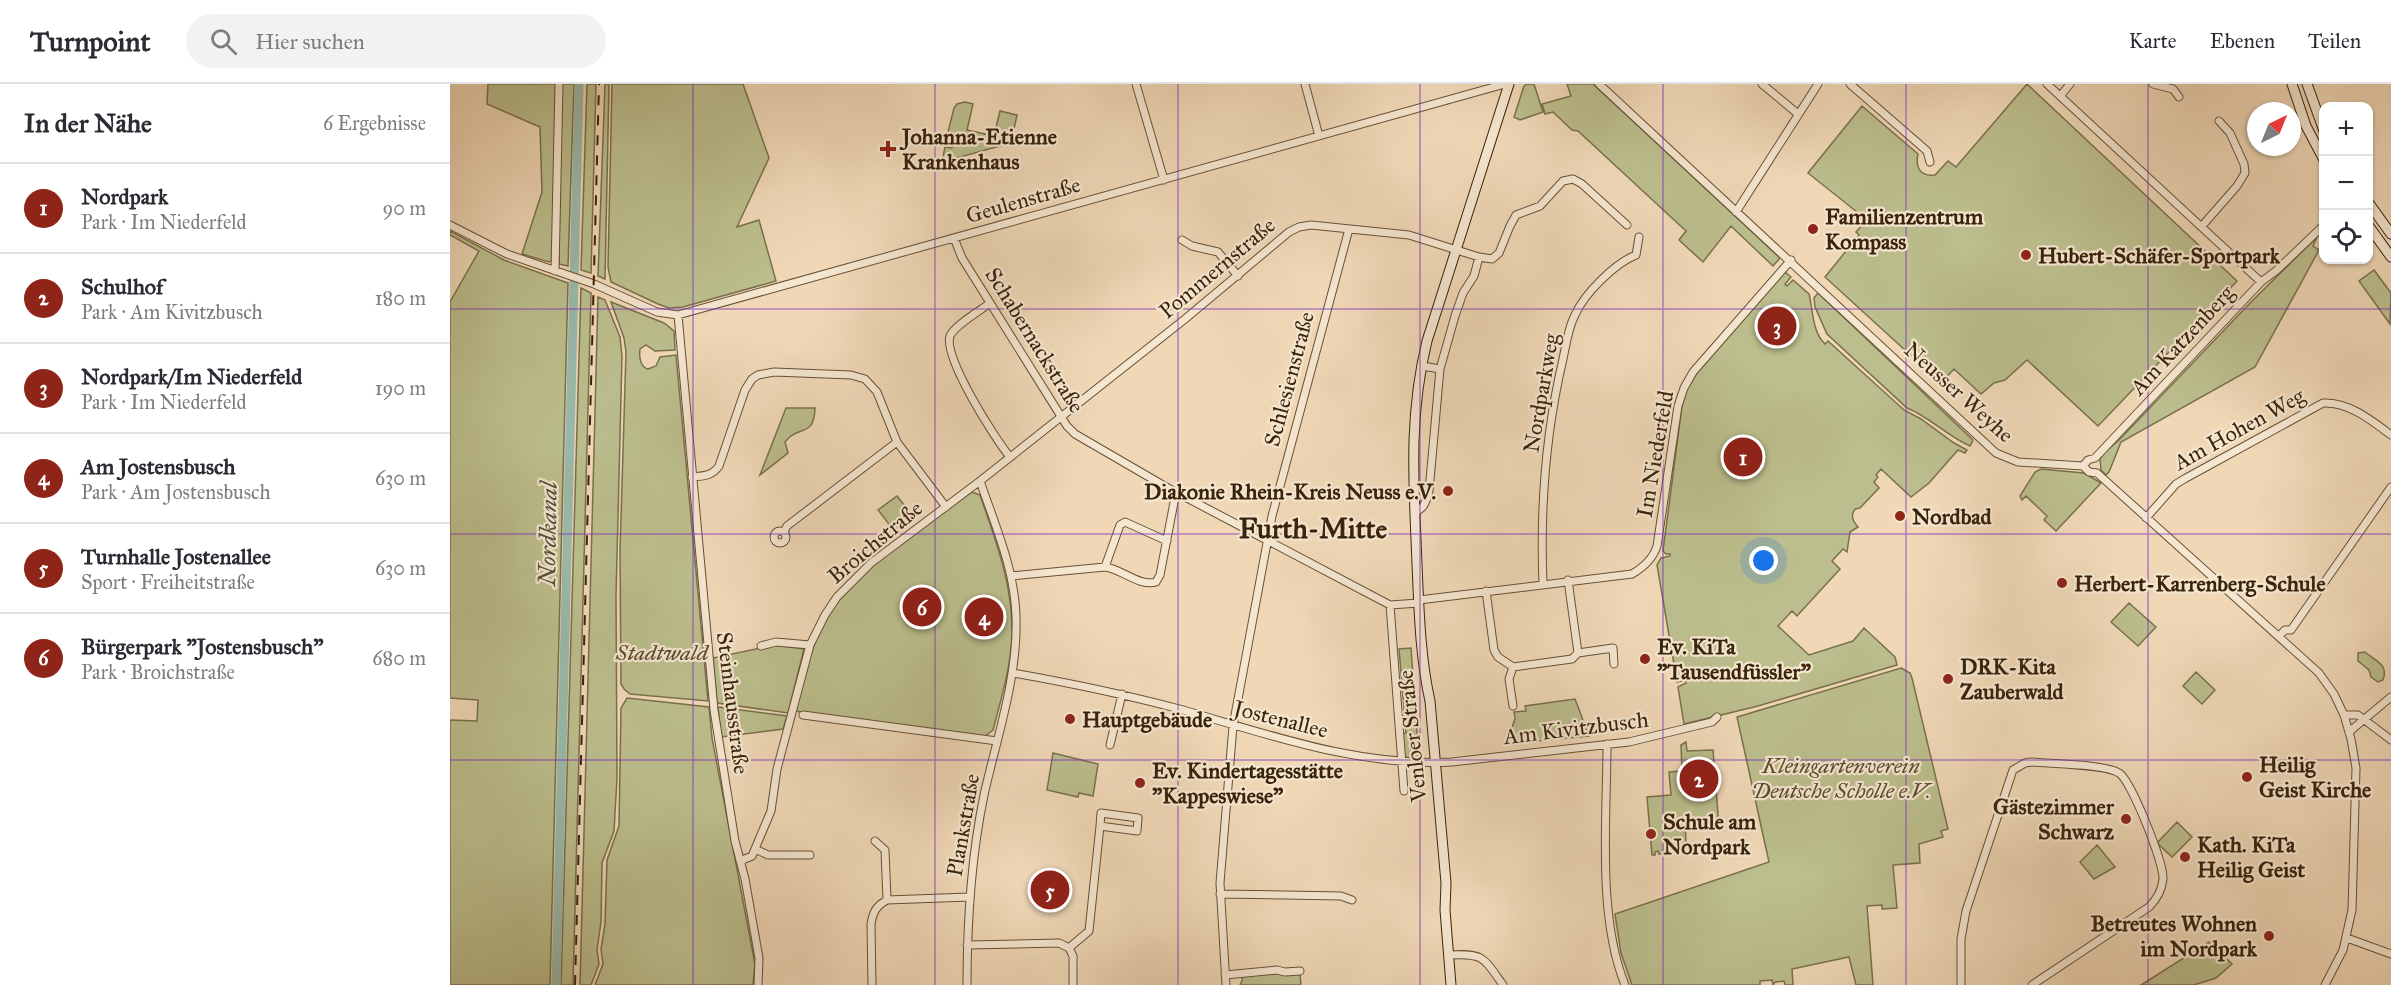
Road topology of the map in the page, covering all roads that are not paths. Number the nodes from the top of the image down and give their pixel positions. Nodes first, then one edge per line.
1 (559, 84) edge
2 (1136, 84) edge
3 (1305, 84) edge
4 (1507, 84) edge
5 (1599, 84) edge
6 (1761, 84) edge
7 (1818, 84) edge
8 (1850, 84) edge
9 (2047, 84) edge
10 (2070, 84) edge
11 (2153, 84) edge
12 (2292, 84) edge
13 (2307, 84) edge
14 (2061, 95) junction
15 (2179, 98) dead end
16 (1798, 114) junction
17 (2319, 117) edge
18 (2219, 121) dead end
19 (1320, 136) junction
20 (2322, 156) edge
21 (1930, 162) dead end
22 (1164, 180) junction
23 (2373, 209) edge
24 (1736, 212) junction
25 (450, 225) edge
26 (1627, 225) dead end
27 (2202, 226) junction
28 (1349, 229) junction
29 (2319, 230) edge
30 (2373, 232) edge
31 (2391, 234) edge
32 (1639, 237) dead end
33 (954, 238) junction
34 (1182, 240) dead end
35 (1457, 250) junction
36 (1479, 257) junction
37 (2391, 257) edge
38 (1791, 260) junction
39 (555, 271) junction
40 (1238, 276) junction
41 (2261, 282) junction
42 (990, 303) junction
43 (678, 315) junction
44 (1422, 366) junction
45 (1440, 369) junction
46 (1060, 416) junction
47 (2391, 435) edge
48 (897, 442) junction
49 (1010, 457) junction
50 (2095, 458) junction
51 (2083, 466) junction
52 (2097, 473) junction
53 (692, 477) junction
54 (980, 481) junction
55 (2391, 487) edge
56 (1176, 492) junction
57 (946, 507) junction
58 (1415, 512) junction
59 (2146, 518) junction
60 (784, 531) dead end
61 (1267, 540) junction
62 (1167, 541) junction
63 (1105, 567) junction
64 (1011, 576) junction
65 (1568, 580) junction
66 (1544, 584) junction
67 (1486, 591) junction
68 (1419, 601) junction
69 (1390, 605) junction
70 (2291, 630) junction
71 (2279, 636) junction
72 (2288, 644) junction
73 (810, 645) junction
74 (761, 646) dead end
75 (1578, 653) junction
76 (1614, 664) dead end
77 (1513, 667) junction
78 (1012, 673) junction
79 (1122, 694) junction
80 (2391, 697) edge
81 (1513, 706) dead end
82 (803, 715) dead end
83 (2344, 716) junction
84 (1717, 717) dead end
85 (2364, 718) junction
86 (1233, 726) junction
87 (2349, 732) junction
88 (2391, 740) edge
89 (997, 741) junction
90 (1607, 744) junction
91 (1110, 745) dead end
92 (1402, 760) junction
93 (1435, 763) junction
94 (1404, 791) dead end
95 (1100, 826) junction
96 (876, 842) dead end
97 (755, 849) junction
98 (810, 855) dead end
99 (740, 861) junction
100 (1220, 894) junction
101 (969, 897) junction
102 (887, 900) junction
103 (1352, 900) dead end
104 (2348, 938) junction
105 (967, 945) junction
106 (1069, 948) junction
107 (2391, 954) edge
108 (1449, 955) junction
109 (1300, 971) dead end
110 (1225, 975) junction
111 (758, 985) edge
112 (872, 985) edge
113 (967, 985) edge
114 (1073, 985) edge
115 (1226, 985) edge
116 (1451, 985) edge
117 (1503, 985) edge
118 (1625, 985) edge
119 (1961, 985) edge
120 (2032, 985) edge
121 (2325, 985) edge

1 - 39 street
2 - 22 street
3 - 19 street
4 - 19 street, Geulenstraße
4 - 35 main road, Venloer Straße
5 - 24 street, Neusser Weyhe
6 - 16 street
7 - 16 street
8 - 21 street
9 - 14 street
10 - 14 street
11 - 15 street
12 - 20 main road
13 - 17 main road
14 - 27 street
16 - 24 street
18 - 27 street
19 - 22 street, Geulenstraße
22 - 33 street, Geulenstraße
23 - 31 main road
24 - 38 street, Neusser Weyhe
25 - 39 street, Geulenstraße
26 - 36 street
27 - 41 street
28 - 35 street, Pommernstraße
28 - 40 street, Pommernstraße
28 - 61 street, Schlesienstraße
29 - 41 street, Am Katzenberg
30 - 37 main road
32 - 66 street, Nordparkweg
33 - 42 street, Schabernackstraße
33 - 43 street, Geulenstraße
34 - 40 street
35 - 36 street
35 - 44 main road, Venloer Straße
36 - 45 street
38 - 51 street, Neusser Weyhe
38 - 65 street, Im Niederfeld
39 - 43 street, Geulenstraße
40 - 46 street, Pommernstraße
41 - 50 street, Am Katzenberg
42 - 46 street, Schabernackstraße
42 - 49 street
43 - 53 street, Steinhausstraße
44 - 45 street
44 - 58 main road, Venloer Straße
45 - 58 street
46 - 49 street, Broichstraße
46 - 56 street, Schabernackstraße
47 - 59 street, Am Hohen Weg
48 - 53 street
48 - 57 street
48 - 60 street
49 - 54 street, Broichstraße
50 - 51 street, Am Katzenberg
50 - 52 street
51 - 52 street, Neusser Weyhe
52 - 59 street, Neusser Weyhe
53 - 99 street, Steinhausstraße
54 - 57 street, Broichstraße
54 - 64 street, Plankstraße
55 - 70 street
56 - 61 street, Schabernackstraße
56 - 62 street
57 - 73 street, Broichstraße
58 - 68 main road, Venloer Straße
59 - 71 street, Neusser Weyhe
61 - 69 street, Schabernackstraße
61 - 86 street, Schlesienstraße
62 - 63 street
62 - 63 street
63 - 64 street
64 - 78 street, Plankstraße
65 - 66 street
65 - 75 street
66 - 67 street
67 - 68 street
67 - 77 street
68 - 69 street
68 - 93 main road, Venloer Straße
69 - 92 street, Venloer Straße
70 - 71 street
70 - 72 street
71 - 72 street, Neusser Weyhe
72 - 83 street, Neusser Weyhe
73 - 74 street
73 - 97 street, Broichstraße
75 - 76 street
75 - 77 street
77 - 81 street
78 - 79 street, Jostenallee
78 - 89 street, Plankstraße
79 - 86 street, Jostenallee
79 - 91 street
80 - 85 street
82 - 89 street
83 - 85 street
83 - 87 street, Neusser Weyhe
84 - 90 street, Am Kivitzbusch
85 - 87 street
85 - 88 street
86 - 92 street, Jostenallee
86 - 100 street, Schlesienstraße
87 - 104 street, Neusser Weyhe
89 - 101 street, Plankstraße
90 - 93 street, Am Kivitzbusch
90 - 118 street
92 - 93 street, Jostenallee
92 - 94 street, Venloer Straße
93 - 108 main road, Venloer Straße
95 - 95 street
95 - 106 street
96 - 102 street
97 - 98 street
97 - 99 street, Broichstraße
99 - 111 street, Steinhausstraße
100 - 103 street
100 - 110 street, Schlesienstraße
101 - 102 street
101 - 105 street, Plankstraße
102 - 112 street
104 - 107 street
104 - 121 street, Neusser Weyhe
105 - 106 street
105 - 113 street, Plankstraße
106 - 114 street
108 - 116 main road, Venloer Straße
108 - 117 street
109 - 110 street
110 - 115 street, Schlesienstraße
119 - 120 street

